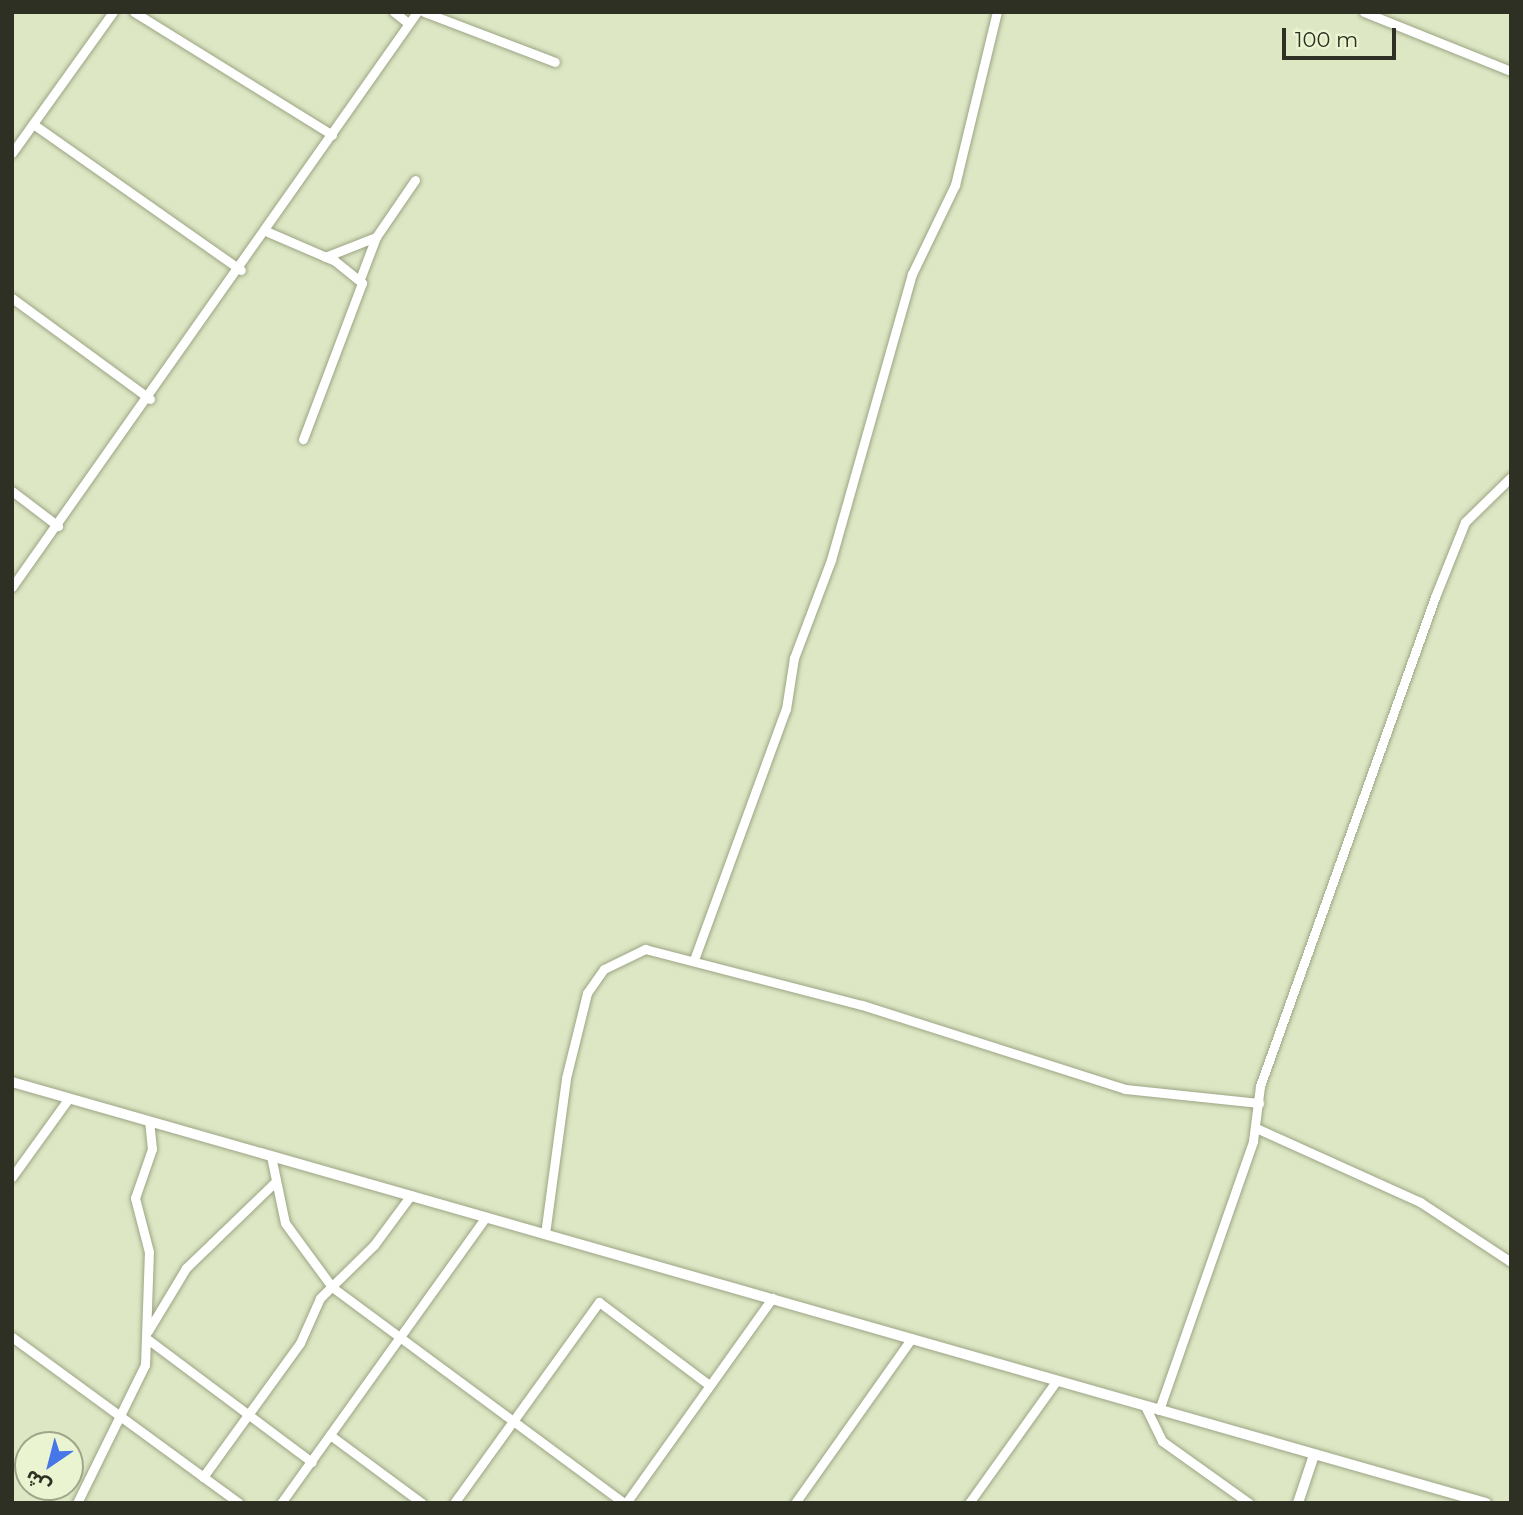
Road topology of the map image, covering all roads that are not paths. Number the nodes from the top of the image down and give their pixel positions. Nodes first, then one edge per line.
1 (113, 12) edge
2 (134, 12) edge
3 (394, 12) edge
4 (417, 12) edge
5 (424, 12) edge
6 (997, 12) edge
7 (1364, 12) edge
8 (408, 23) junction
9 (555, 62) dead end
10 (1511, 71) edge
11 (33, 124) junction
12 (332, 135) junction
13 (12, 153) edge
14 (415, 180) dead end
15 (268, 232) junction
16 (376, 237) junction
17 (325, 257) junction
18 (241, 270) junction
19 (360, 279) junction
20 (12, 298) edge
21 (150, 399) junction
22 (303, 439) dead end
23 (1511, 477) edge
24 (12, 491) edge
25 (58, 526) junction
26 (12, 587) edge
27 (695, 957) junction
28 (12, 1082) edge
29 (69, 1098) junction
30 (1259, 1103) junction
31 (149, 1121) junction
32 (1256, 1128) junction
33 (271, 1156) junction
34 (12, 1177) edge
35 (275, 1182) junction
36 (411, 1195) junction
37 (486, 1217) junction
38 (545, 1234) junction
39 (1511, 1262) edge
40 (332, 1287) junction
41 (772, 1298) junction
42 (147, 1336) junction
43 (12, 1337) edge
44 (912, 1338) junction
45 (398, 1339) junction
46 (1057, 1380) junction
47 (708, 1384) junction
48 (1146, 1406) junction
49 (1159, 1410) junction
50 (248, 1417) junction
51 (122, 1418) junction
52 (511, 1425) junction
53 (330, 1436) junction
54 (1314, 1455) junction
55 (312, 1462) junction
56 (203, 1477) junction
57 (77, 1503) edge
58 (239, 1503) edge
59 (281, 1503) edge
60 (422, 1503) edge
61 (454, 1503) edge
62 (625, 1503) edge
63 (794, 1503) edge
64 (969, 1503) edge
65 (1249, 1503) edge
66 (1298, 1503) edge
67 (1486, 1503) edge

1 - 11 street
2 - 12 street
3 - 8 street
4 - 8 street
5 - 9 street
6 - 27 street
7 - 10 street
8 - 12 street
11 - 13 street
11 - 18 street
12 - 15 street
14 - 16 street
15 - 17 street
15 - 18 street
16 - 17 street
16 - 19 street
17 - 19 street
18 - 21 street
19 - 22 street
20 - 21 street
21 - 25 street
23 - 30 street
24 - 25 street
25 - 26 street
27 - 30 street
27 - 38 street
28 - 29 street
29 - 31 street
29 - 34 street
30 - 32 street
31 - 33 street
31 - 42 street
32 - 39 street
32 - 49 street
33 - 35 street
33 - 36 street
35 - 40 street
35 - 42 street
36 - 37 street
36 - 40 street
37 - 38 street
37 - 45 street
38 - 41 street
40 - 45 street
40 - 50 street
41 - 44 street
41 - 47 street
42 - 50 street
42 - 51 street
43 - 51 street
44 - 46 street
44 - 63 street
45 - 52 street
45 - 53 street
46 - 48 street
46 - 64 street
47 - 52 street
47 - 62 street
48 - 49 street
48 - 65 street
49 - 54 street
50 - 55 street
50 - 56 street
51 - 56 street
51 - 57 street
52 - 61 street
52 - 62 street
53 - 55 street
53 - 60 street
54 - 66 street
54 - 67 street
55 - 59 street
56 - 58 street

